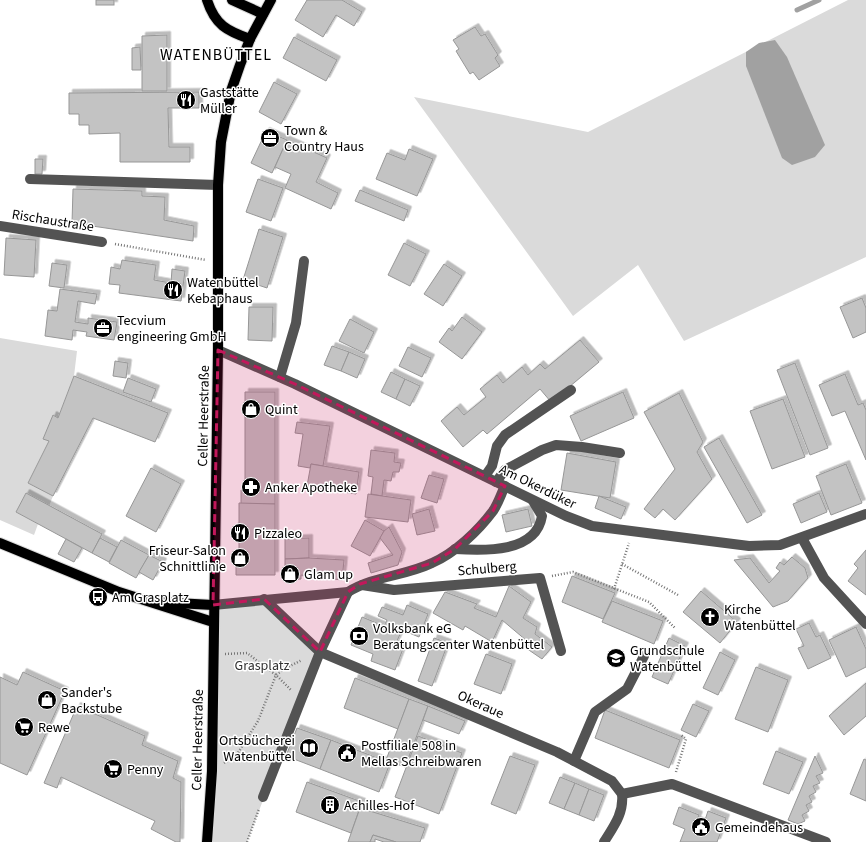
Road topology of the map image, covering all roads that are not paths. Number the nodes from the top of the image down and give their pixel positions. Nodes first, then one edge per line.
1 (207, 0) edge
2 (232, 0) edge
3 (271, 0) edge
4 (263, 14) junction
5 (250, 39) junction
6 (30, 179) dead end
7 (218, 185) junction
8 (0, 226) edge
9 (102, 242) road end
10 (304, 261) dead end
11 (218, 350) junction
12 (280, 377) junction
13 (571, 390) dead end
14 (620, 453) dead end
15 (485, 476) junction
16 (501, 484) junction
17 (531, 499) junction
18 (866, 514) edge
19 (802, 538) junction
20 (0, 543) edge
21 (456, 549) junction
22 (360, 584) junction
23 (119, 592) junction
24 (348, 592) junction
25 (264, 599) junction
26 (214, 605) junction
27 (213, 622) junction
28 (866, 624) edge
29 (561, 651) dead end
30 (320, 652) junction
31 (644, 656) dead end
32 (574, 761) junction
33 (622, 794) junction
34 (263, 798) road end
35 (207, 842) edge
36 (604, 842) edge
37 (826, 842) edge

1 - 5 main road
2 - 4 main road
3 - 4 main road, Celler Heerstraße
4 - 5 main road, Celler Heerstraße
5 - 7 main road, Celler Heerstraße
6 - 7 street
7 - 11 main road, Celler Heerstraße
8 - 9 street, Rischaustraße
10 - 12 street
11 - 12 street, Am Okerdüker
11 - 26 main road, Celler Heerstraße
12 - 15 street, Am Okerdüker
13 - 15 street
14 - 16 street, Schulberg
15 - 16 street, Am Okerdüker
16 - 17 street, Am Okerdüker
16 - 21 street, Schulberg
17 - 19 street, Am Okerdüker
17 - 21 street
18 - 19 street, Am Okerdüker
19 - 28 street
20 - 23 main road
21 - 22 street, Schulberg
22 - 24 street, Schulberg
22 - 29 street, Schulberg
23 - 26 main road
23 - 27 main road
24 - 25 street
24 - 30 street
25 - 26 street
25 - 30 street
26 - 27 main road, Celler Heerstraße
27 - 35 main road, Celler Heerstraße
30 - 32 street, Okeraue
30 - 34 street
31 - 32 street
32 - 33 street, Okeraue
33 - 36 street
33 - 37 street

